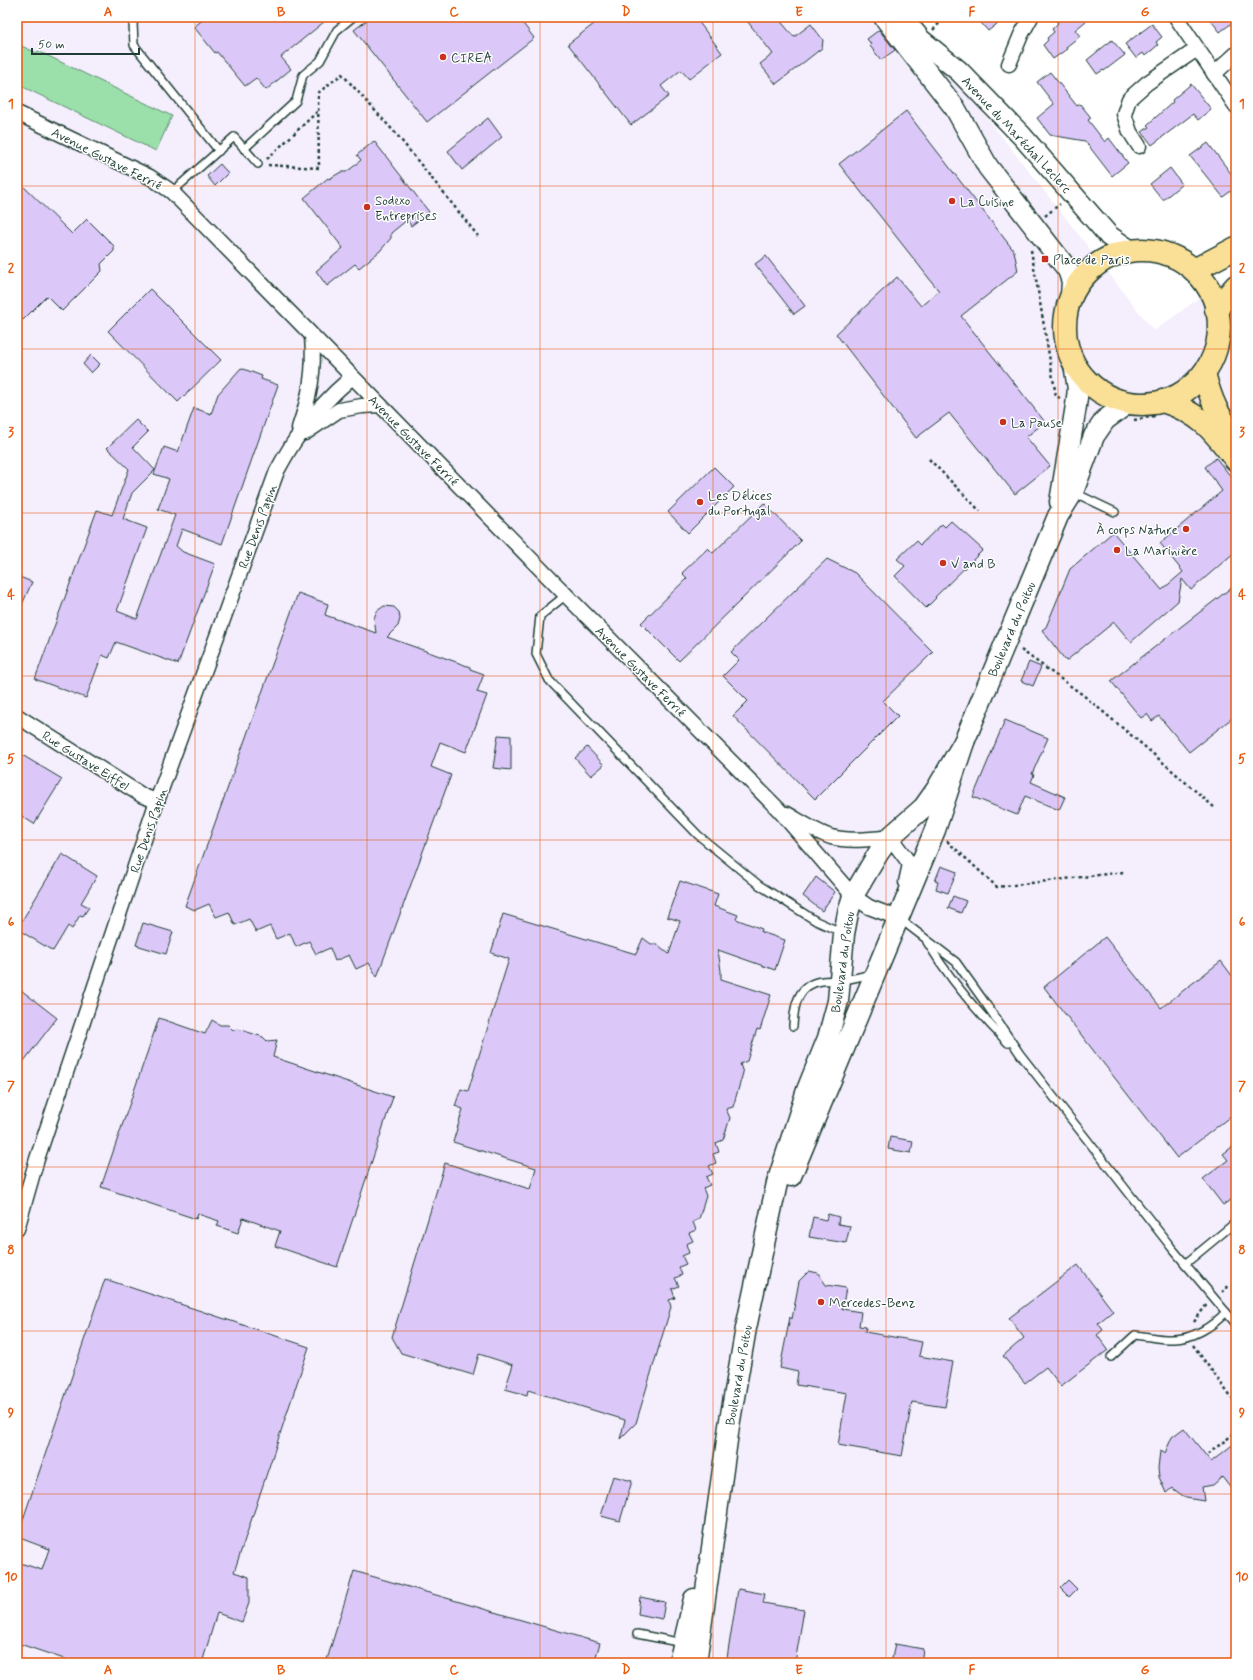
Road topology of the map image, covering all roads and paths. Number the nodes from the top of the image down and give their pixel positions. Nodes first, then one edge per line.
1 (36, 17) edge
2 (45, 17) edge
3 (138, 17) edge
4 (353, 17) edge
5 (884, 17) edge
6 (902, 17) edge
7 (1031, 17) edge
8 (1176, 17) edge
9 (1197, 49) junction
10 (1236, 54) edge
11 (1009, 64) dead end
12 (1214, 74) junction
13 (1236, 106) edge
14 (318, 110) junction
15 (17, 113) edge
16 (1139, 146) dead end
17 (244, 148) junction
18 (219, 150) junction
19 (259, 164) junction
20 (172, 192) junction
21 (478, 236) dead end
22 (1030, 247) dead end
23 (1236, 248) edge
24 (1131, 250) junction
25 (1194, 270) junction
26 (1236, 286) edge
27 (1071, 296) junction
28 (1216, 309) junction
29 (312, 336) junction
30 (1074, 364) junction
31 (1204, 373) junction
32 (352, 377) junction
33 (1065, 401) dead end
34 (380, 405) junction
35 (1161, 409) junction
36 (1130, 412) junction
37 (296, 438) junction
38 (1236, 438) edge
39 (929, 459) dead end
40 (1236, 460) edge
41 (1073, 492) junction
42 (980, 511) dead end
43 (1115, 512) dead end
44 (1058, 516) junction
45 (566, 595) junction
46 (1008, 637) junction
47 (17, 716) edge
48 (964, 742) junction
49 (157, 801) junction
50 (1214, 808) dead end
51 (779, 810) junction
52 (935, 830) junction
53 (890, 837) junction
54 (1124, 872) dead end
55 (853, 896) junction
56 (901, 911) junction
57 (844, 934) junction
58 (924, 939) junction
59 (876, 973) junction
60 (840, 980) junction
61 (793, 1026) dead end
62 (1020, 1054) junction
63 (1236, 1222) edge
64 (17, 1229) edge
65 (768, 1233) junction
66 (1185, 1264) junction
67 (1228, 1283) dead end
68 (1214, 1299) junction
69 (1226, 1312) junction
70 (1236, 1324) edge
71 (1186, 1336) junction
72 (1111, 1357) dead end
73 (1236, 1404) edge
74 (1236, 1432) edge
75 (1208, 1454) dead end
76 (637, 1634) dead end
77 (693, 1650) edge
78 (679, 1663) edge

1 - 2 path
3 - 18 lane
4 - 17 lane
5 - 27 main road, Avenue du Maréchal Leclerc
6 - 24 main road, Avenue du Maréchal Leclerc
7 - 11 street
8 - 9 street
9 - 12 street
9 - 16 street
10 - 12 street
12 - 13 street
14 - 19 path
14 - 19 path
14 - 21 path
15 - 20 street, Avenue Gustave Ferrié
17 - 18 lane
17 - 19 lane
18 - 20 lane
20 - 29 street, Avenue Gustave Ferrié
22 - 33 path
23 - 25 main road
24 - 25 main road
24 - 27 main road
25 - 28 main road
26 - 28 main road
27 - 30 main road
28 - 31 main road
29 - 32 street, Avenue Gustave Ferrié
29 - 37 street, Rue Denis Papin
30 - 36 main road
30 - 44 main road, Boulevard du Poitou
31 - 35 main road
31 - 38 main road
32 - 34 street, Avenue Gustave Ferrié
32 - 37 street, Rue Denis Papin
34 - 37 street, Rue Denis Papin
34 - 45 street, Avenue Gustave Ferrié
35 - 36 path
35 - 36 main road
35 - 40 main road
36 - 41 main road, Boulevard du Poitou
37 - 49 street, Rue Denis Papin
39 - 42 path
41 - 43 lane
41 - 44 main road, Boulevard du Poitou
44 - 46 main road, Boulevard du Poitou
45 - 51 street, Avenue Gustave Ferrié
45 - 57 lane
46 - 48 main road, Boulevard du Poitou
46 - 50 path
47 - 49 street, Rue Gustave Eiffel
48 - 52 main road, Boulevard du Poitou
48 - 53 main road, Boulevard du Poitou
49 - 64 street, Rue Denis Papin
51 - 53 street, Avenue Gustave Ferrié
51 - 55 street, Avenue Gustave Ferrié
52 - 54 path
52 - 56 main road, Boulevard du Poitou
53 - 55 main road, Boulevard du Poitou
53 - 56 street
55 - 56 street, Avenue Gustave Ferrié
55 - 57 main road, Boulevard du Poitou
56 - 58 lane
56 - 59 main road, Boulevard du Poitou
57 - 60 main road, Boulevard du Poitou
58 - 62 lane
58 - 62 lane
59 - 60 lane
59 - 65 main road, Boulevard du Poitou
60 - 61 lane
60 - 65 main road, Boulevard du Poitou
62 - 66 lane
63 - 66 lane
65 - 77 main road, Boulevard du Poitou
66 - 68 lane
67 - 68 path
68 - 69 lane
68 - 71 path
69 - 70 lane
69 - 71 lane
71 - 72 lane
71 - 73 path
74 - 75 path
76 - 77 lane
77 - 78 main road, Boulevard du Poitou

